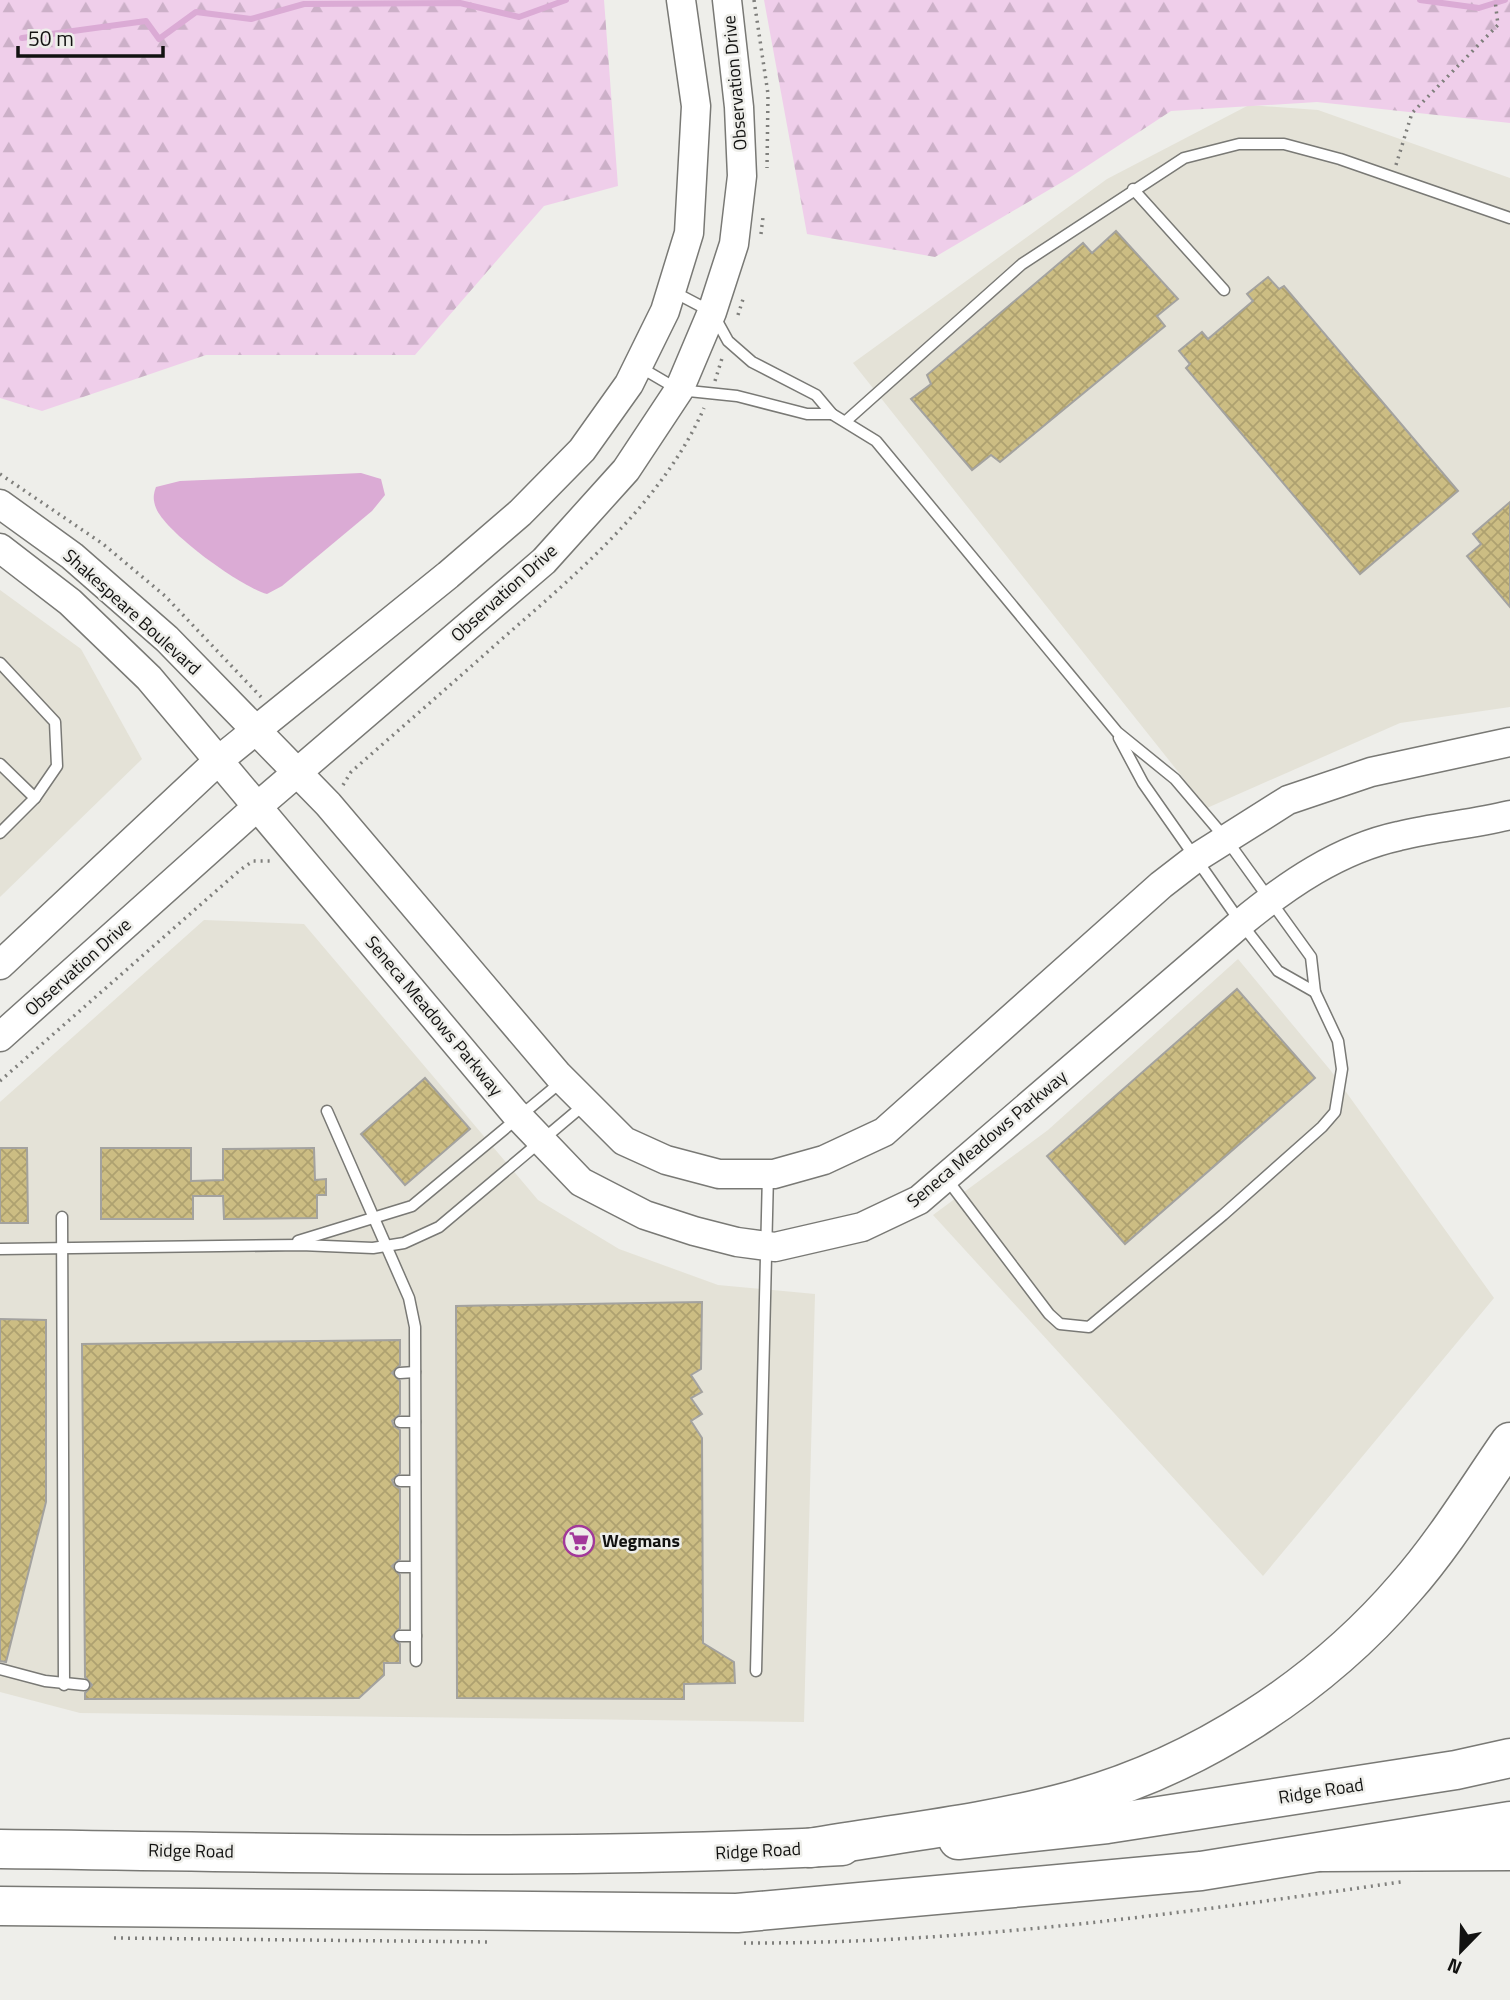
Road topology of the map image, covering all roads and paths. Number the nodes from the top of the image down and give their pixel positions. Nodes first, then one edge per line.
1 (681, 0) edge
2 (727, 0) edge
3 (1495, 0) edge
4 (1392, 177) junction
5 (1133, 189) junction
6 (1510, 218) edge
7 (1224, 290) dead end
8 (671, 291) junction
9 (712, 312) junction
10 (638, 366) junction
11 (679, 390) junction
12 (832, 414) junction
13 (846, 421) junction
14 (0, 504) edge
15 (0, 548) edge
16 (0, 663) edge
17 (257, 729) junction
18 (1116, 732) junction
19 (1510, 742) edge
20 (219, 760) junction
21 (0, 764) edge
22 (297, 772) junction
23 (35, 798) junction
24 (257, 806) junction
25 (1510, 815) edge
26 (0, 833) edge
27 (1226, 839) junction
28 (288, 843) junction
29 (1196, 858) junction
30 (1270, 899) junction
31 (1241, 923) junction
32 (0, 965) edge
33 (1315, 992) junction
34 (0, 1037) edge
35 (564, 1080) junction
36 (0, 1081) edge
37 (586, 1103) junction
38 (327, 1111) dead end
39 (520, 1118) junction
40 (541, 1140) junction
41 (768, 1174) junction
42 (946, 1178) junction
43 (62, 1217) dead end
44 (373, 1220) junction
45 (282, 1245) junction
46 (385, 1246) junction
47 (766, 1246) junction
48 (62, 1247) junction
49 (0, 1249) edge
50 (415, 1372) junction
51 (400, 1373) dead end
52 (400, 1422) dead end
53 (415, 1422) junction
54 (1510, 1442) edge
55 (400, 1481) dead end
56 (415, 1481) junction
57 (400, 1567) dead end
58 (415, 1567) junction
59 (400, 1636) dead end
60 (416, 1636) junction
61 (416, 1661) dead end
62 (0, 1669) edge
63 (757, 1671) dead end
64 (64, 1685) junction
65 (84, 1685) dead end
66 (1510, 1758) edge
67 (1510, 1821) edge
68 (810, 1848) junction
69 (0, 1849) edge
70 (1510, 1851) edge
71 (1322, 1852) junction
72 (0, 1906) edge

1 - 8 street
2 - 9 street, Observation Drive
3 - 4 path
4 - 5 lane
4 - 6 lane
5 - 7 lane
5 - 13 lane
8 - 9 lane
8 - 10 street
9 - 11 street, Observation Drive
9 - 12 lane
10 - 11 lane
10 - 17 street
11 - 12 lane
11 - 22 street, Observation Drive
12 - 13 lane
13 - 18 lane
14 - 17 street, Shakespeare Boulevard
15 - 20 street, Shakespeare Boulevard
16 - 23 lane
17 - 20 street
17 - 22 street
18 - 27 lane
18 - 29 lane
19 - 27 street
20 - 24 street, Seneca Meadows Parkway
20 - 32 street
21 - 23 lane
22 - 24 street, Observation Drive
22 - 35 street
23 - 26 lane
24 - 28 street, Seneca Meadows Parkway
24 - 34 street, Observation Drive
25 - 30 street, Seneca Meadows Parkway
27 - 29 street
27 - 30 lane
28 - 36 path
28 - 39 street, Seneca Meadows Parkway
29 - 31 lane
29 - 41 street
30 - 31 street, Seneca Meadows Parkway
30 - 33 lane
31 - 33 lane
31 - 42 street, Seneca Meadows Parkway
33 - 42 lane
35 - 37 street
35 - 39 lane
37 - 40 lane
37 - 41 street
38 - 44 lane
39 - 40 street, Seneca Meadows Parkway
39 - 44 lane
40 - 46 lane
40 - 47 street, Seneca Meadows Parkway
41 - 47 lane
42 - 47 street, Seneca Meadows Parkway
43 - 48 lane
44 - 45 lane
44 - 46 lane
45 - 46 lane
45 - 48 lane
46 - 50 lane
47 - 63 lane
48 - 49 lane
48 - 64 lane
50 - 51 lane
50 - 53 lane
52 - 53 lane
53 - 56 lane
54 - 68 highway
55 - 56 lane
56 - 58 lane
57 - 58 lane
58 - 60 lane
59 - 60 lane
60 - 61 lane
62 - 64 lane
64 - 65 lane
66 - 68 highway, Ridge Road
67 - 71 highway
68 - 69 highway, Ridge Road
70 - 71 highway
71 - 72 highway

